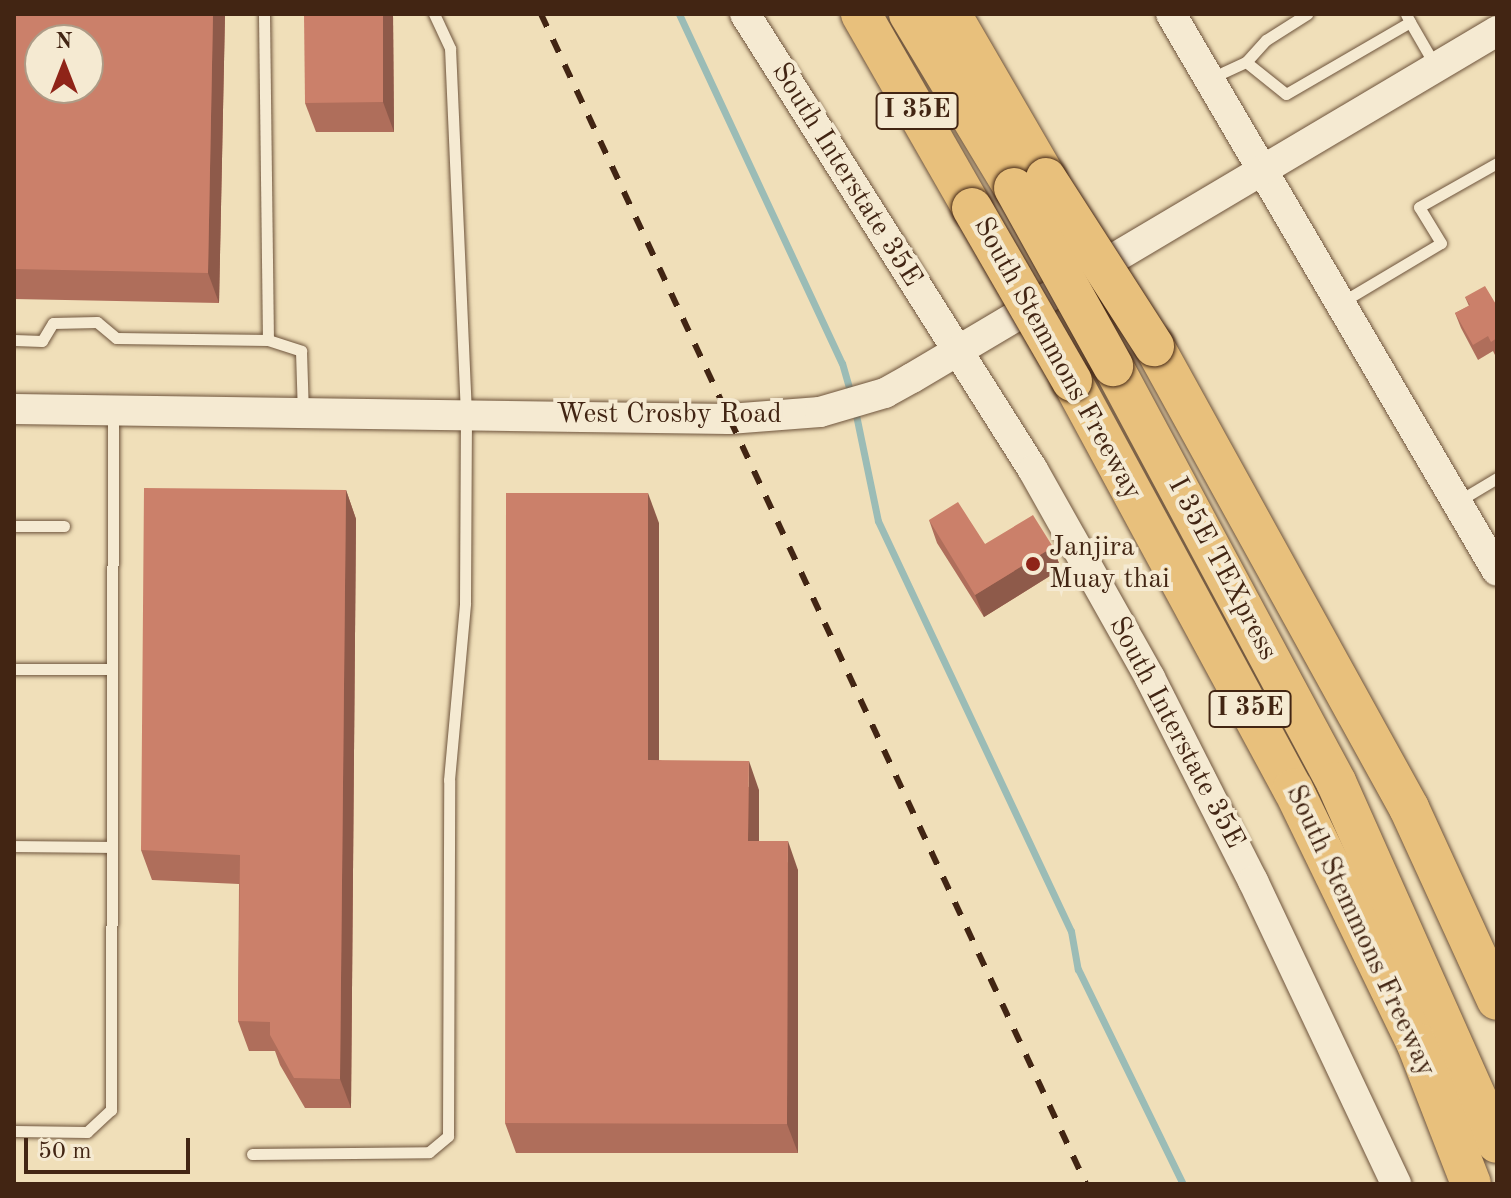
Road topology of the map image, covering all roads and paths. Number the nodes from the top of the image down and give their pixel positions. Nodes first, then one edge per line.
1 (264, 14) edge
2 (434, 14) edge
3 (861, 14) edge
4 (909, 14) edge
5 (951, 14) edge
6 (1171, 14) edge
7 (1307, 14) edge
8 (1408, 18) edge
9 (748, 19) edge
10 (1497, 31) edge
11 (1246, 62) junction
12 (1436, 68) junction
13 (1208, 79) junction
14 (1497, 163) edge
15 (1262, 174) junction
16 (1030, 183) junction
17 (1341, 302) junction
18 (14, 340) edge
19 (268, 340) junction
20 (956, 349) junction
21 (14, 409) edge
22 (113, 411) junction
23 (303, 413) junction
24 (466, 414) junction
25 (1497, 478) edge
26 (1457, 502) junction
27 (14, 526) edge
28 (64, 526) dead end
29 (1494, 559) edge
30 (14, 669) edge
31 (112, 669) junction
32 (14, 846) edge
33 (112, 847) junction
34 (1497, 1000) edge
35 (14, 1131) edge
36 (1497, 1143) edge
37 (252, 1154) dead end
38 (1396, 1184) edge
39 (1471, 1184) edge

1 - 19 lane
2 - 24 lane
3 - 39 highway, South Stemmons Freeway / I 35E, bridge
4 - 16 highway, I 35E TEXpress
5 - 16 highway, I 35E
6 - 13 main road
7 - 11 lane
8 - 11 lane
8 - 12 lane
9 - 20 main road, South Interstate 35E
10 - 12 main road, West Crosby Road
11 - 13 lane
12 - 15 main road, West Crosby Road
13 - 15 main road
14 - 17 lane
15 - 17 main road
15 - 20 main road, West Crosby Road
16 - 34 highway, I 35E, bridge
16 - 36 highway, I 35E TEXpress, bridge
17 - 26 main road
18 - 19 lane
19 - 23 lane
20 - 24 main road, West Crosby Road
20 - 38 main road, South Interstate 35E
21 - 22 main road, West Crosby Road
22 - 23 main road, West Crosby Road
22 - 31 lane
23 - 24 main road, West Crosby Road
24 - 37 lane
25 - 26 lane
26 - 29 main road
27 - 28 lane
30 - 31 lane
31 - 33 lane
32 - 33 lane
33 - 35 lane

